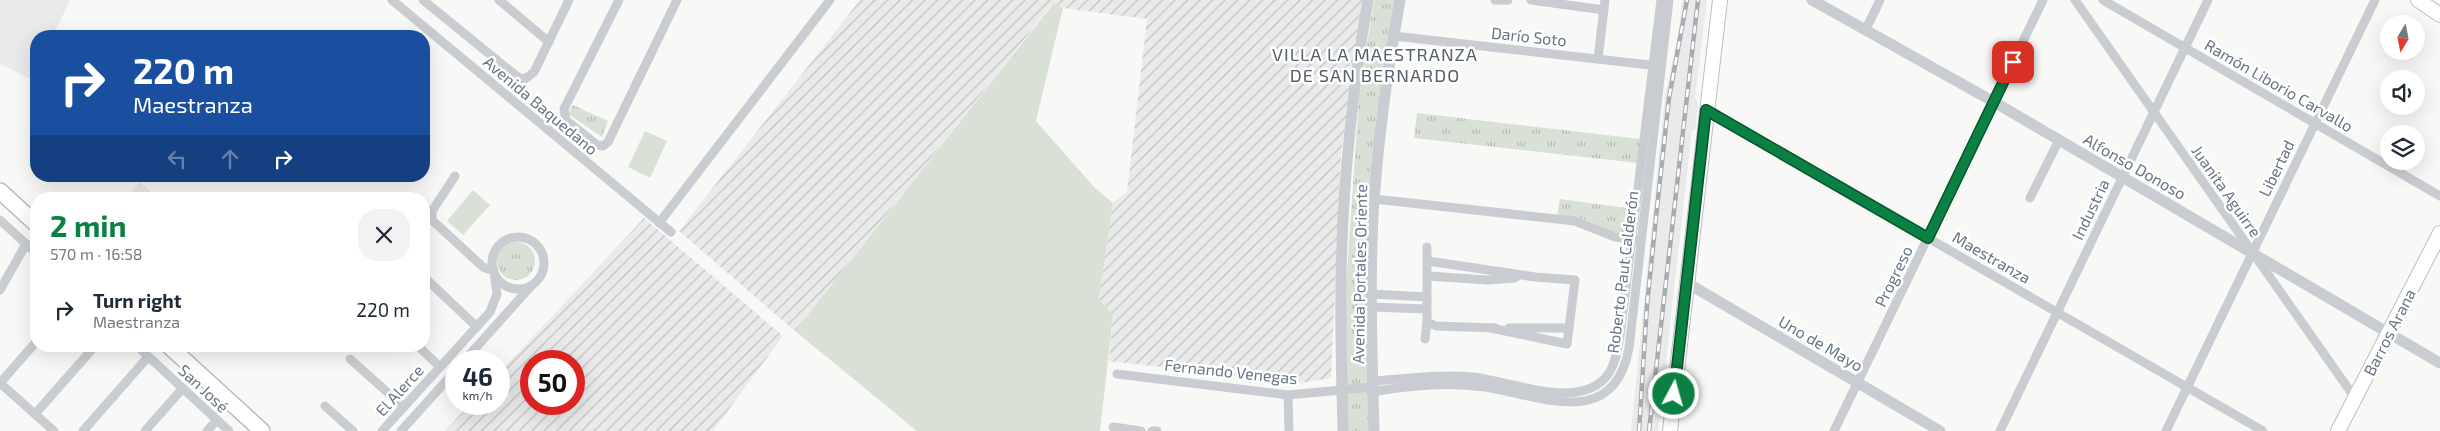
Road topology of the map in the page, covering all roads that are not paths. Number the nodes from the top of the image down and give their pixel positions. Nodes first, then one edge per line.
1 (392, 0) edge
2 (423, 0) edge
3 (499, 0) edge
4 (569, 0) edge
5 (619, 0) edge
6 (830, 0) edge
7 (1368, 0) edge
8 (1400, 0) edge
9 (1495, 0) edge
10 (1508, 0) edge
11 (1531, 0) edge
12 (1605, 0) edge
13 (1661, 0) edge
14 (1669, 0) edge
15 (1720, 0) edge
16 (1812, 0) edge
17 (1880, 0) edge
18 (2044, 0) edge
19 (2075, 0) edge
20 (2103, 0) edge
21 (2208, 0) edge
22 (2375, 0) edge
23 (2418, 0) edge
24 (675, 1) edge
25 (1604, 10) junction
26 (2440, 15) edge
27 (1866, 29) junction
28 (428, 30) edge
29 (430, 32) edge
30 (1394, 36) junction
31 (549, 42) junction
32 (2185, 48) junction
33 (1598, 59) junction
34 (1658, 66) junction
35 (1994, 102) junction
36 (1706, 110) junction
37 (2154, 112) junction
38 (2315, 123) junction
39 (2059, 140) junction
40 (455, 176) dead end
41 (2122, 177) junction
42 (0, 191) edge
43 (2440, 196) edge
44 (2030, 198) dead end
45 (1374, 199) junction
46 (30, 218) edge
47 (0, 220) edge
48 (659, 222) junction
49 (670, 232) dead end
50 (2440, 233) edge
51 (1928, 238) junction
52 (1637, 240) junction
53 (26, 244) junction
54 (1427, 247) dead end
55 (30, 248) edge
56 (2252, 253) junction
57 (1428, 261) junction
58 (494, 270) junction
59 (1428, 276) junction
60 (1535, 277) junction
61 (430, 283) edge
62 (1687, 283) junction
63 (534, 284) junction
64 (0, 290) edge
65 (1372, 294) junction
66 (1426, 297) junction
67 (1372, 307) junction
68 (1425, 309) junction
69 (2057, 312) junction
70 (1427, 322) junction
71 (477, 327) junction
72 (1491, 328) junction
73 (1569, 328) junction
74 (2389, 333) junction
75 (1425, 339) dead end
76 (30, 349) edge
77 (474, 350) edge
78 (90, 352) edge
79 (144, 352) edge
80 (176, 352) edge
81 (424, 352) edge
82 (148, 356) junction
83 (350, 359) dead end
84 (2440, 363) edge
85 (440, 367) junction
86 (1117, 374) dead end
87 (445, 382) edge
88 (0, 383) edge
89 (1858, 383) junction
90 (1373, 386) junction
91 (2187, 387) junction
92 (183, 388) junction
93 (1342, 391) junction
94 (1288, 395) junction
95 (2355, 398) junction
96 (325, 406) dead end
97 (404, 407) junction
98 (36, 414) junction
99 (217, 420) junction
100 (1112, 427) dead end
101 (54, 431) edge
102 (83, 431) edge
103 (145, 431) edge
104 (207, 431) edge
105 (229, 431) edge
106 (262, 431) edge
107 (352, 431) edge
108 (382, 431) edge
109 (401, 431) edge
110 (1141, 431) edge
111 (1152, 431) edge
112 (1157, 431) edge
113 (1289, 431) edge
114 (1343, 431) edge
115 (1374, 431) edge
116 (1670, 431) edge
117 (1834, 431) edge
118 (1940, 431) edge
119 (2000, 431) edge
120 (2166, 431) edge
121 (2263, 431) edge
122 (2338, 431) edge

1 - 28 street, Avenida Baquedano
2 - 31 street
3 - 31 street
4 - 31 street
5 - 24 street
6 - 48 street
7 - 93 street, Avenida Portales Oriente
8 - 30 street, Avenida Portales Oriente
9 - 10 street
11 - 25 street
12 - 25 street
13 - 34 street, Roberto Paut Calderón
14 - 34 street, Roberto Paut Calderón
15 - 36 main road
16 - 27 street, Alfonso Donoso
17 - 27 street
18 - 35 street, Progreso
19 - 37 street, Juanita Aguirre
20 - 32 street, Ramón Liborio Carvallo
21 - 32 street, Industria
22 - 38 street, Libertad
23 - 26 main road
25 - 33 street
27 - 35 street, Alfonso Donoso
29 - 48 street, Avenida Baquedano
30 - 33 street, Darío Soto
30 - 45 street, Avenida Portales Oriente
32 - 37 street, Industria
32 - 38 street, Ramón Liborio Carvallo
33 - 34 street, Darío Soto
34 - 52 street, Roberto Paut Calderón
35 - 39 street, Alfonso Donoso
35 - 51 street, Progreso
36 - 51 street, Maestranza
36 - 62 main road
37 - 41 street, Industria
37 - 56 street, Juanita Aguirre
38 - 43 street, Ramón Liborio Carvallo
38 - 56 street, Libertad
39 - 41 street, Alfonso Donoso
39 - 44 street
40 - 58 street
41 - 56 street, Alfonso Donoso
41 - 69 street, Industria
42 - 46 main road
45 - 52 street
45 - 65 street, Avenida Portales Oriente
47 - 53 street
48 - 49 street, Avenida Baquedano
50 - 74 main road, Barros Arana
51 - 69 street, Maestranza
51 - 89 street, Progreso
52 - 90 street, Roberto Paut Calderón
53 - 55 street
53 - 64 street
54 - 57 street
56 - 74 street, Alfonso Donoso
56 - 91 street, Libertad
56 - 95 street, Juanita Aguirre
57 - 59 street
57 - 60 street
58 - 63 street
58 - 63 street, El Alerce
58 - 71 street, El Alerce
59 - 60 street
59 - 66 street
60 - 73 street
61 - 71 street
62 - 89 street, Uno de Mayo
62 - 116 main road
63 - 77 street, El Alerce
65 - 66 street
65 - 67 street, Avenida Portales Oriente
66 - 68 street
67 - 68 street
67 - 90 street, Avenida Portales Oriente
68 - 70 street
69 - 91 street, Maestranza
69 - 119 street, Industria
70 - 72 street
70 - 75 street
71 - 85 street, El Alerce
72 - 73 street
72 - 73 street
74 - 84 street, Alfonso Donoso
74 - 95 main road, Barros Arana
76 - 88 street
78 - 98 street
79 - 82 street, San José
80 - 106 main road
81 - 85 street
82 - 92 street, San José
82 - 102 street
83 - 97 street
85 - 97 street, El Alerce
86 - 94 street, Fernando Venegas
87 - 109 street, El Alerce
88 - 98 street
89 - 117 street, Progreso
89 - 118 street, Uno de Mayo
90 - 93 street, Roberto Paut Calderón
90 - 115 street, Avenida Portales Oriente
91 - 120 street, Libertad
91 - 121 street, Maestranza
92 - 99 street, San José
92 - 103 street
93 - 94 street, Fernando Venegas
93 - 114 street, Avenida Portales Oriente
94 - 113 street
95 - 122 main road, Barros Arana
96 - 107 street
97 - 108 street, El Alerce
98 - 101 street
99 - 104 street
99 - 105 street, San José
100 - 110 street
111 - 112 street

